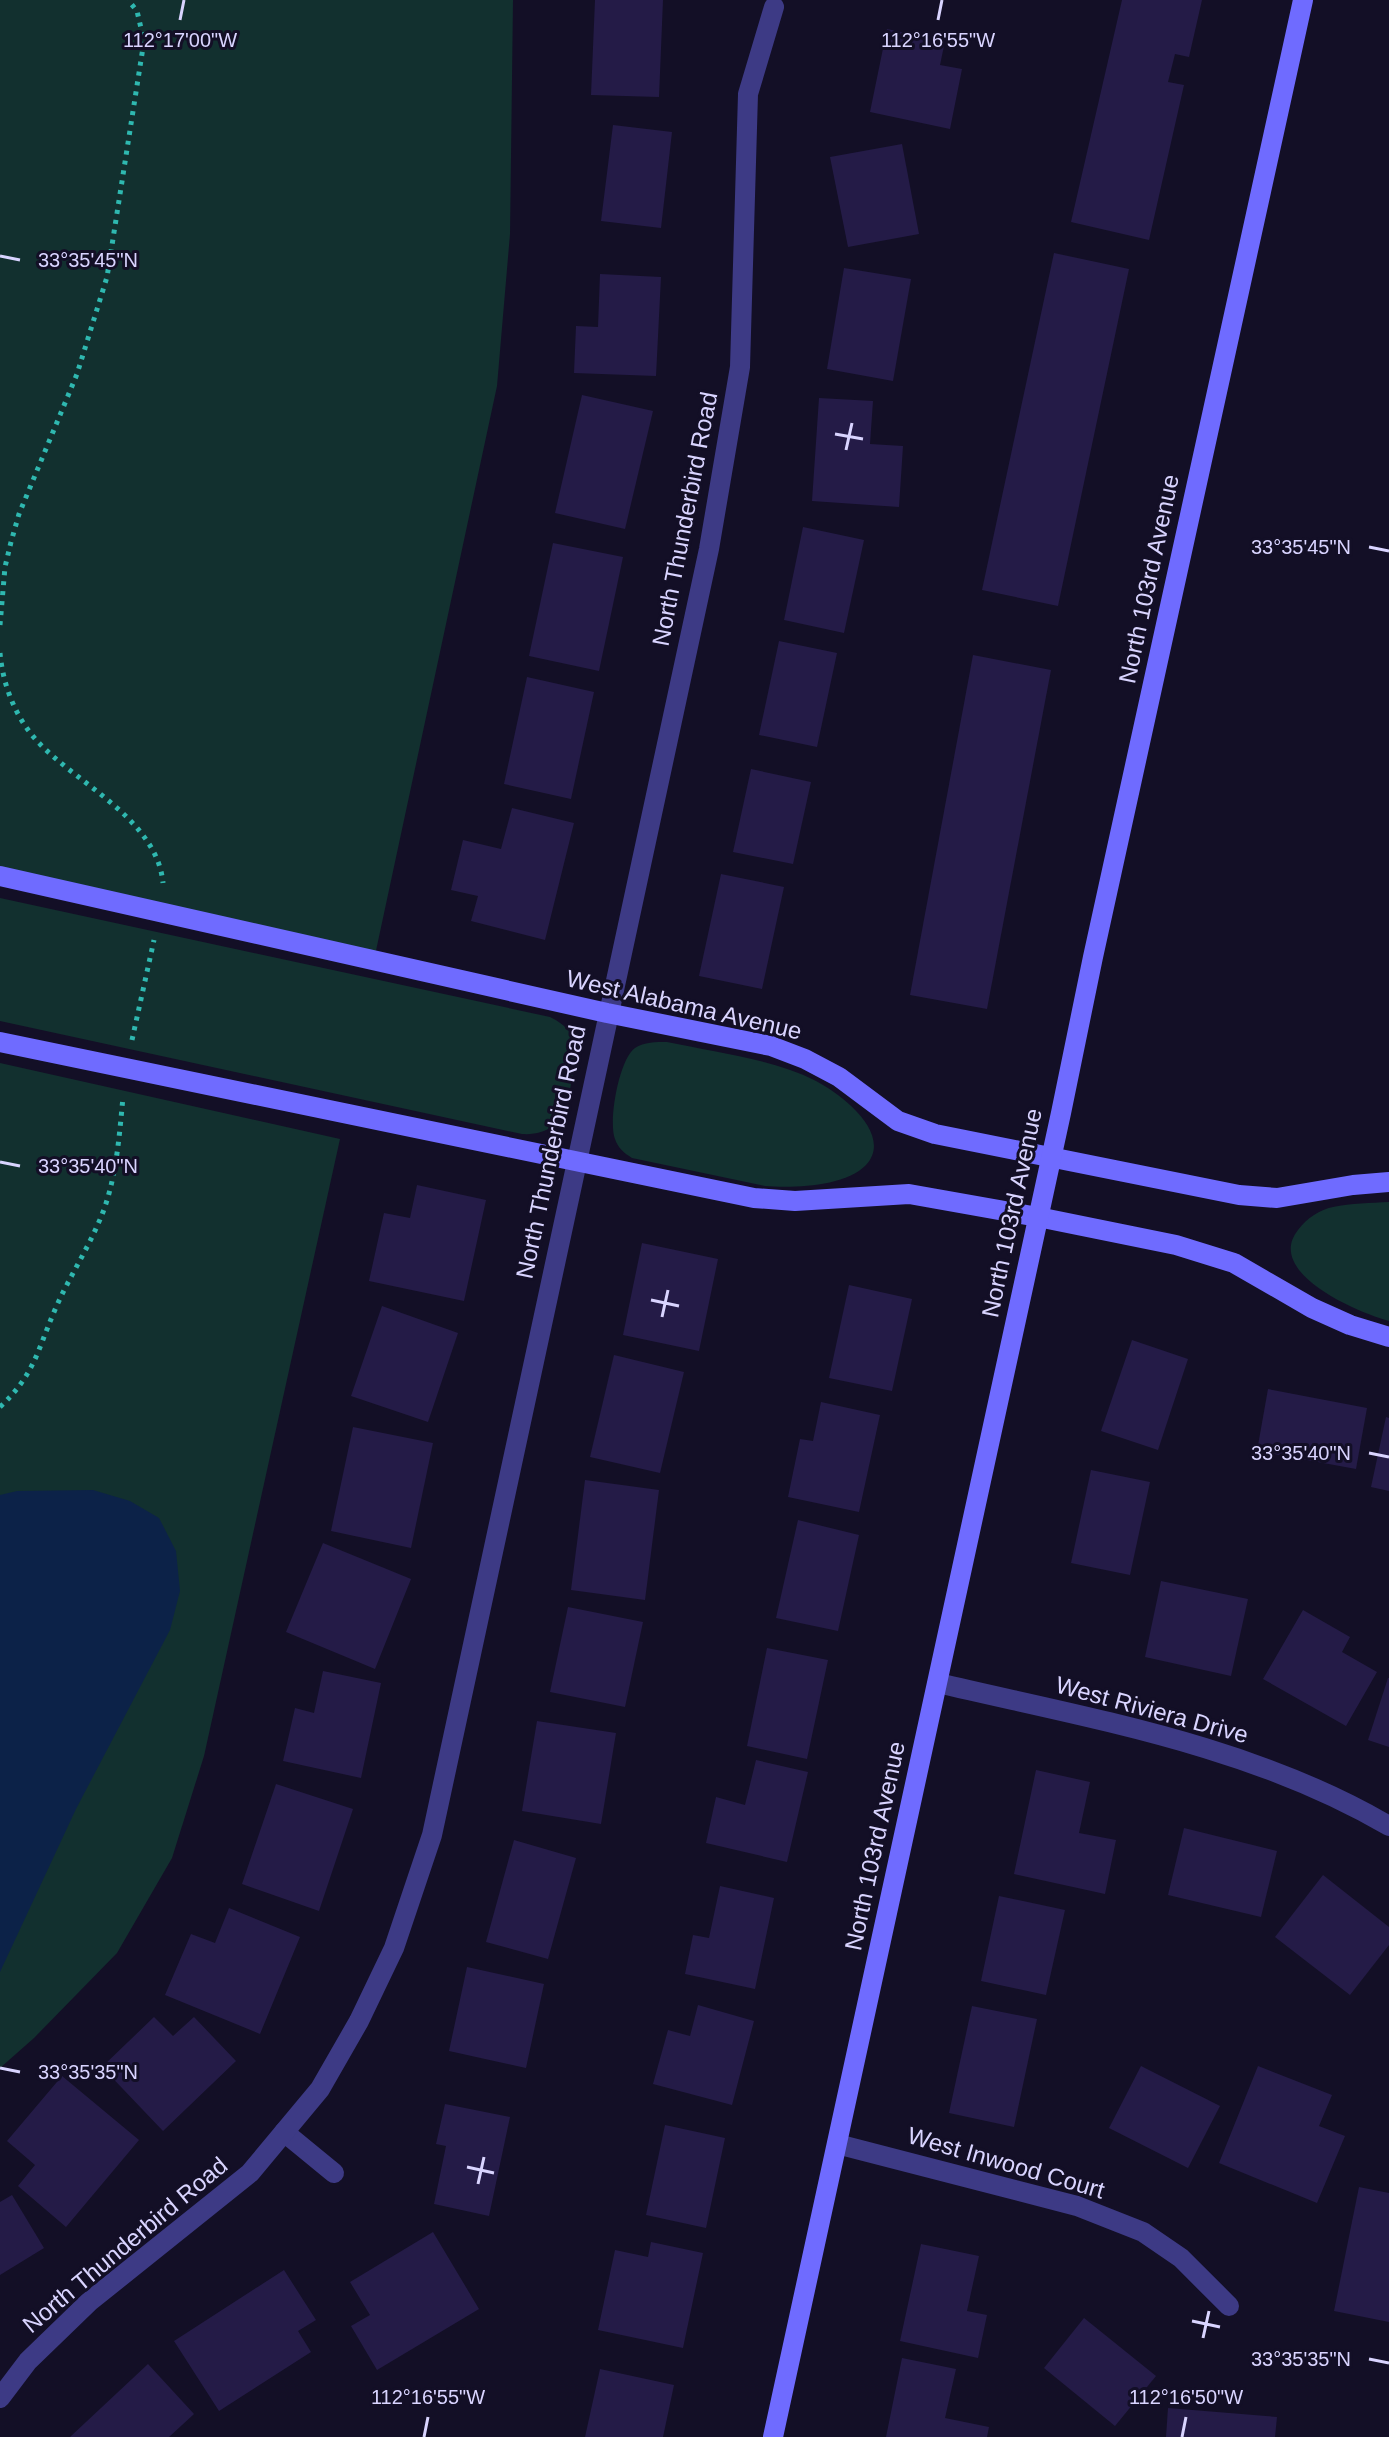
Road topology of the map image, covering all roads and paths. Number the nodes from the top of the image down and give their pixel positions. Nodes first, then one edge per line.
1 (128, 0) edge
2 (1303, 0) edge
3 (774, 7) dead end
4 (0, 625) edge
5 (0, 653) edge
6 (0, 876) edge
7 (160, 912) junction
8 (607, 1013) junction
9 (0, 1042) edge
10 (125, 1069) junction
11 (1051, 1157) junction
12 (576, 1162) junction
13 (1389, 1182) edge
14 (1038, 1217) junction
15 (1389, 1337) edge
16 (0, 1407) edge
17 (938, 1683) junction
18 (1389, 1826) edge
19 (284, 2132) junction
20 (837, 2144) junction
21 (334, 2173) dead end
22 (1229, 2306) dead end
23 (0, 2398) edge
24 (773, 2437) edge

1 - 4 path
2 - 11 street, North 103rd Avenue
3 - 8 street, North Thunderbird Road
5 - 7 path
6 - 7 street, West Alabama Avenue
7 - 8 street, West Alabama Avenue
7 - 10 path
8 - 11 street, West Alabama Avenue
8 - 12 street, North Thunderbird Road
9 - 10 street
10 - 12 street
10 - 16 path
11 - 13 street, West Alabama Avenue
11 - 14 street, North 103rd Avenue
12 - 14 street
12 - 19 street, North Thunderbird Road
14 - 15 street
14 - 17 street, North 103rd Avenue
17 - 18 street, West Riviera Drive
17 - 20 street, North 103rd Avenue
19 - 21 street
19 - 23 street, North Thunderbird Road
20 - 22 street, West Inwood Court
20 - 24 street, North 103rd Avenue

